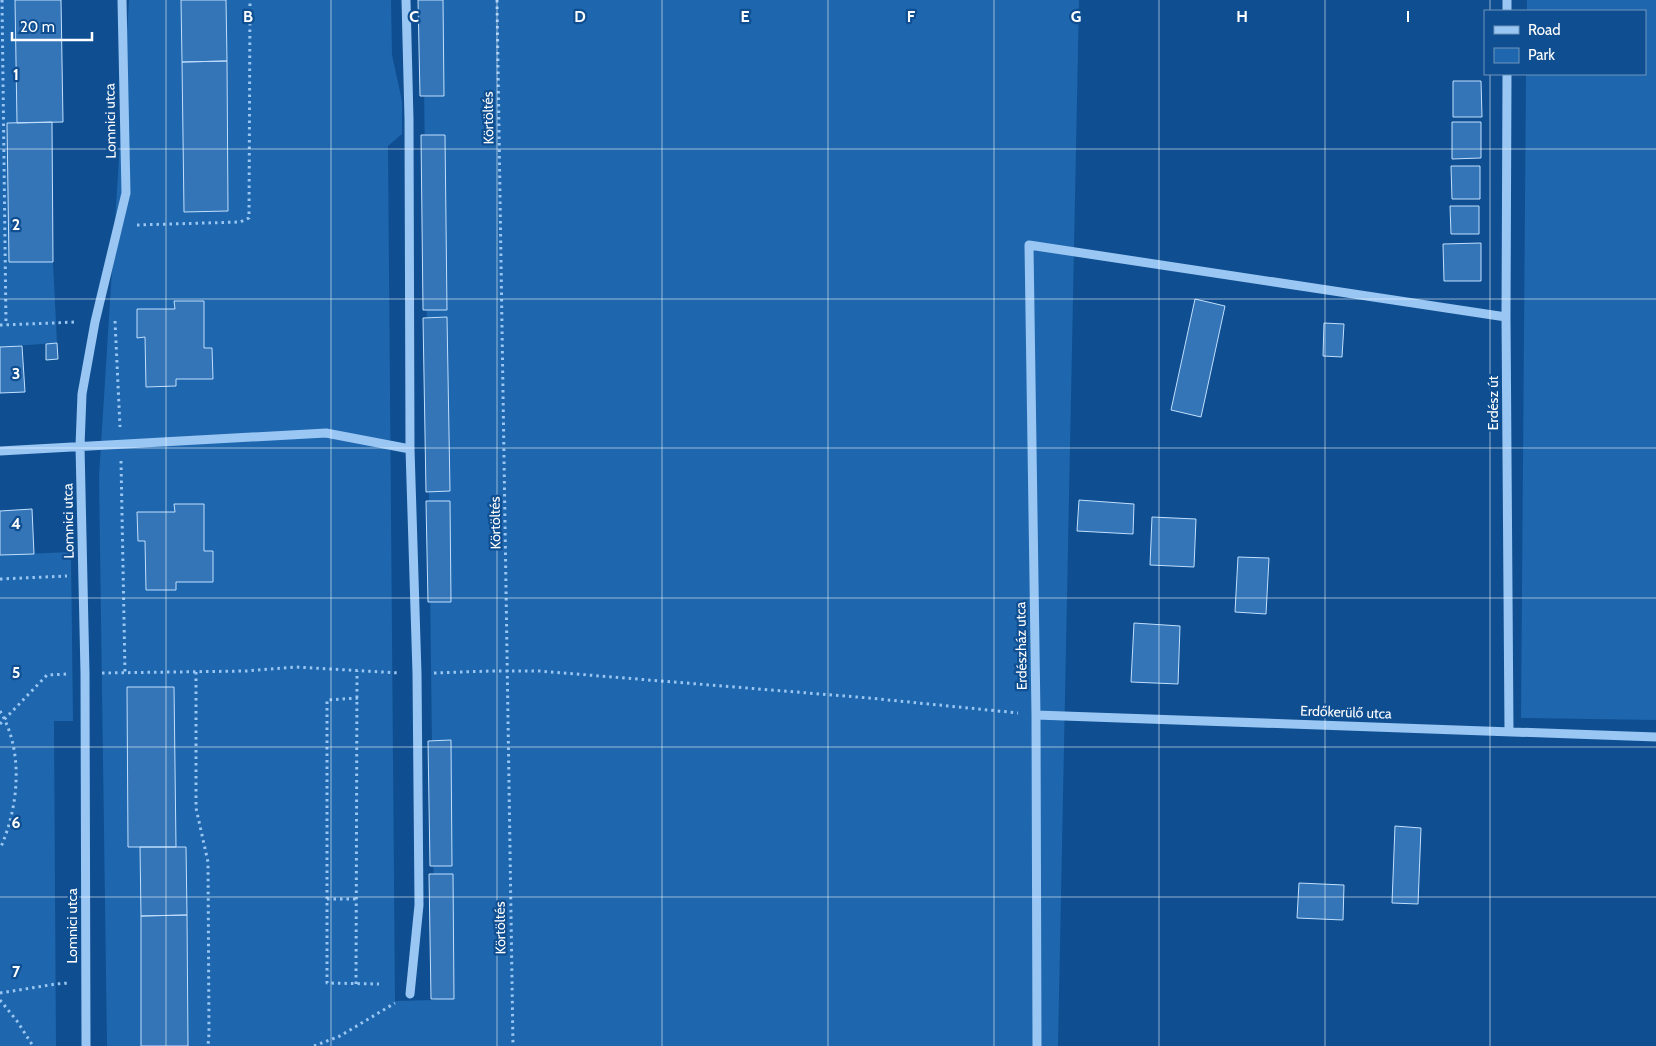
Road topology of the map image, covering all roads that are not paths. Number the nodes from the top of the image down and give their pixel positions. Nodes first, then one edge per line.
1 (122, 0) edge
2 (406, 0) edge
3 (1507, 75) edge
4 (1506, 317) junction
5 (80, 446) junction
6 (410, 449) junction
7 (0, 452) edge
8 (1036, 715) junction
9 (1509, 731) junction
10 (1656, 737) edge
11 (410, 994) road end
12 (86, 1046) edge
13 (1037, 1046) edge

1 - 5 street, Lomnici utca
2 - 6 street
3 - 4 street, Erdész út
4 - 8 street, Erdészház utca
4 - 9 street, Erdész út
5 - 6 street
5 - 7 street
5 - 12 street, Lomnici utca
6 - 11 street
8 - 9 street, Erdőkerülő utca
8 - 13 street, Erdészház utca
9 - 10 street, Erdőkerülő utca

